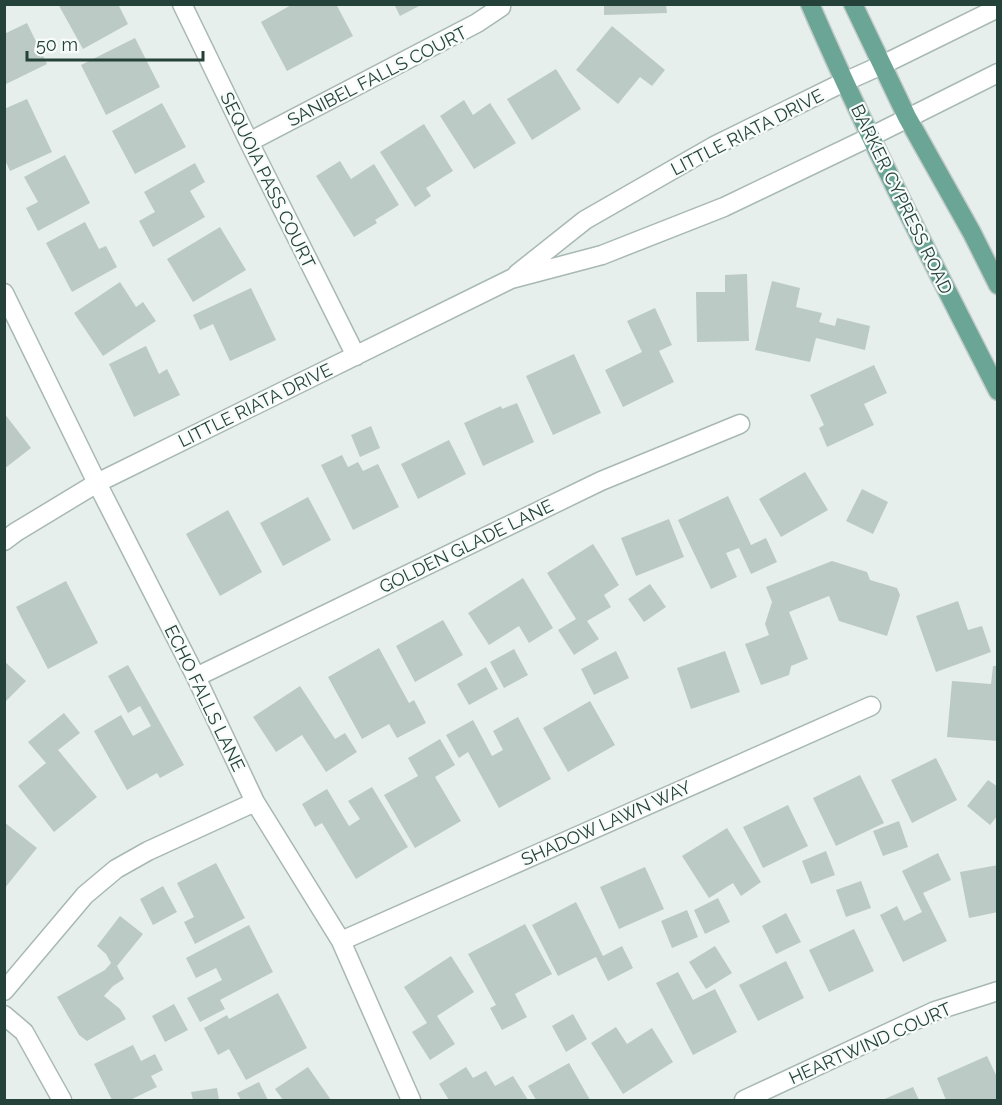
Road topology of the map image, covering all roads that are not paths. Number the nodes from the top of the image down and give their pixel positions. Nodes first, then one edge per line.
1 (182, 4) edge
2 (501, 4) edge
3 (810, 4) edge
4 (853, 4) edge
5 (998, 8) edge
6 (882, 65) junction
7 (998, 72) edge
8 (844, 82) junction
9 (907, 117) junction
10 (870, 136) junction
11 (249, 142) junction
12 (511, 279) junction
13 (998, 285) edge
14 (4, 293) edge
15 (356, 356) junction
16 (998, 391) edge
17 (740, 424) dead end
18 (97, 483) junction
19 (4, 542) edge
20 (196, 677) junction
21 (871, 706) dead end
22 (255, 802) junction
23 (341, 941) junction
24 (4, 991) edge
25 (998, 991) edge
26 (4, 1015) edge
27 (62, 1101) edge
28 (411, 1101) edge
29 (744, 1101) edge

1 - 11 street, SEQUOIA PASS COURT
2 - 11 street, SANIBEL FALLS COURT
3 - 8 main road, BARKER CYPRESS ROAD
4 - 6 main road
5 - 6 street, LITTLE RIATA DRIVE
6 - 8 street, LITTLE RIATA DRIVE
6 - 9 main road
7 - 9 street, LITTLE RIATA DRIVE
8 - 10 main road, BARKER CYPRESS ROAD
8 - 12 street, LITTLE RIATA DRIVE
9 - 10 street, LITTLE RIATA DRIVE
9 - 13 main road
10 - 12 street, LITTLE RIATA DRIVE
10 - 16 main road, BARKER CYPRESS ROAD
11 - 15 street, SEQUOIA PASS COURT
12 - 15 street, LITTLE RIATA DRIVE
14 - 18 street, ECHO FALLS LANE
15 - 18 street, LITTLE RIATA DRIVE
17 - 20 street, GOLDEN GLADE LANE
18 - 19 street, LITTLE RIATA DRIVE
18 - 20 street, ECHO FALLS LANE
20 - 22 street, ECHO FALLS LANE
21 - 23 street, SHADOW LAWN WAY
22 - 23 street, ECHO FALLS LANE
22 - 24 street
23 - 28 street, ECHO FALLS LANE
25 - 29 street, HEARTWIND COURT
26 - 27 street

